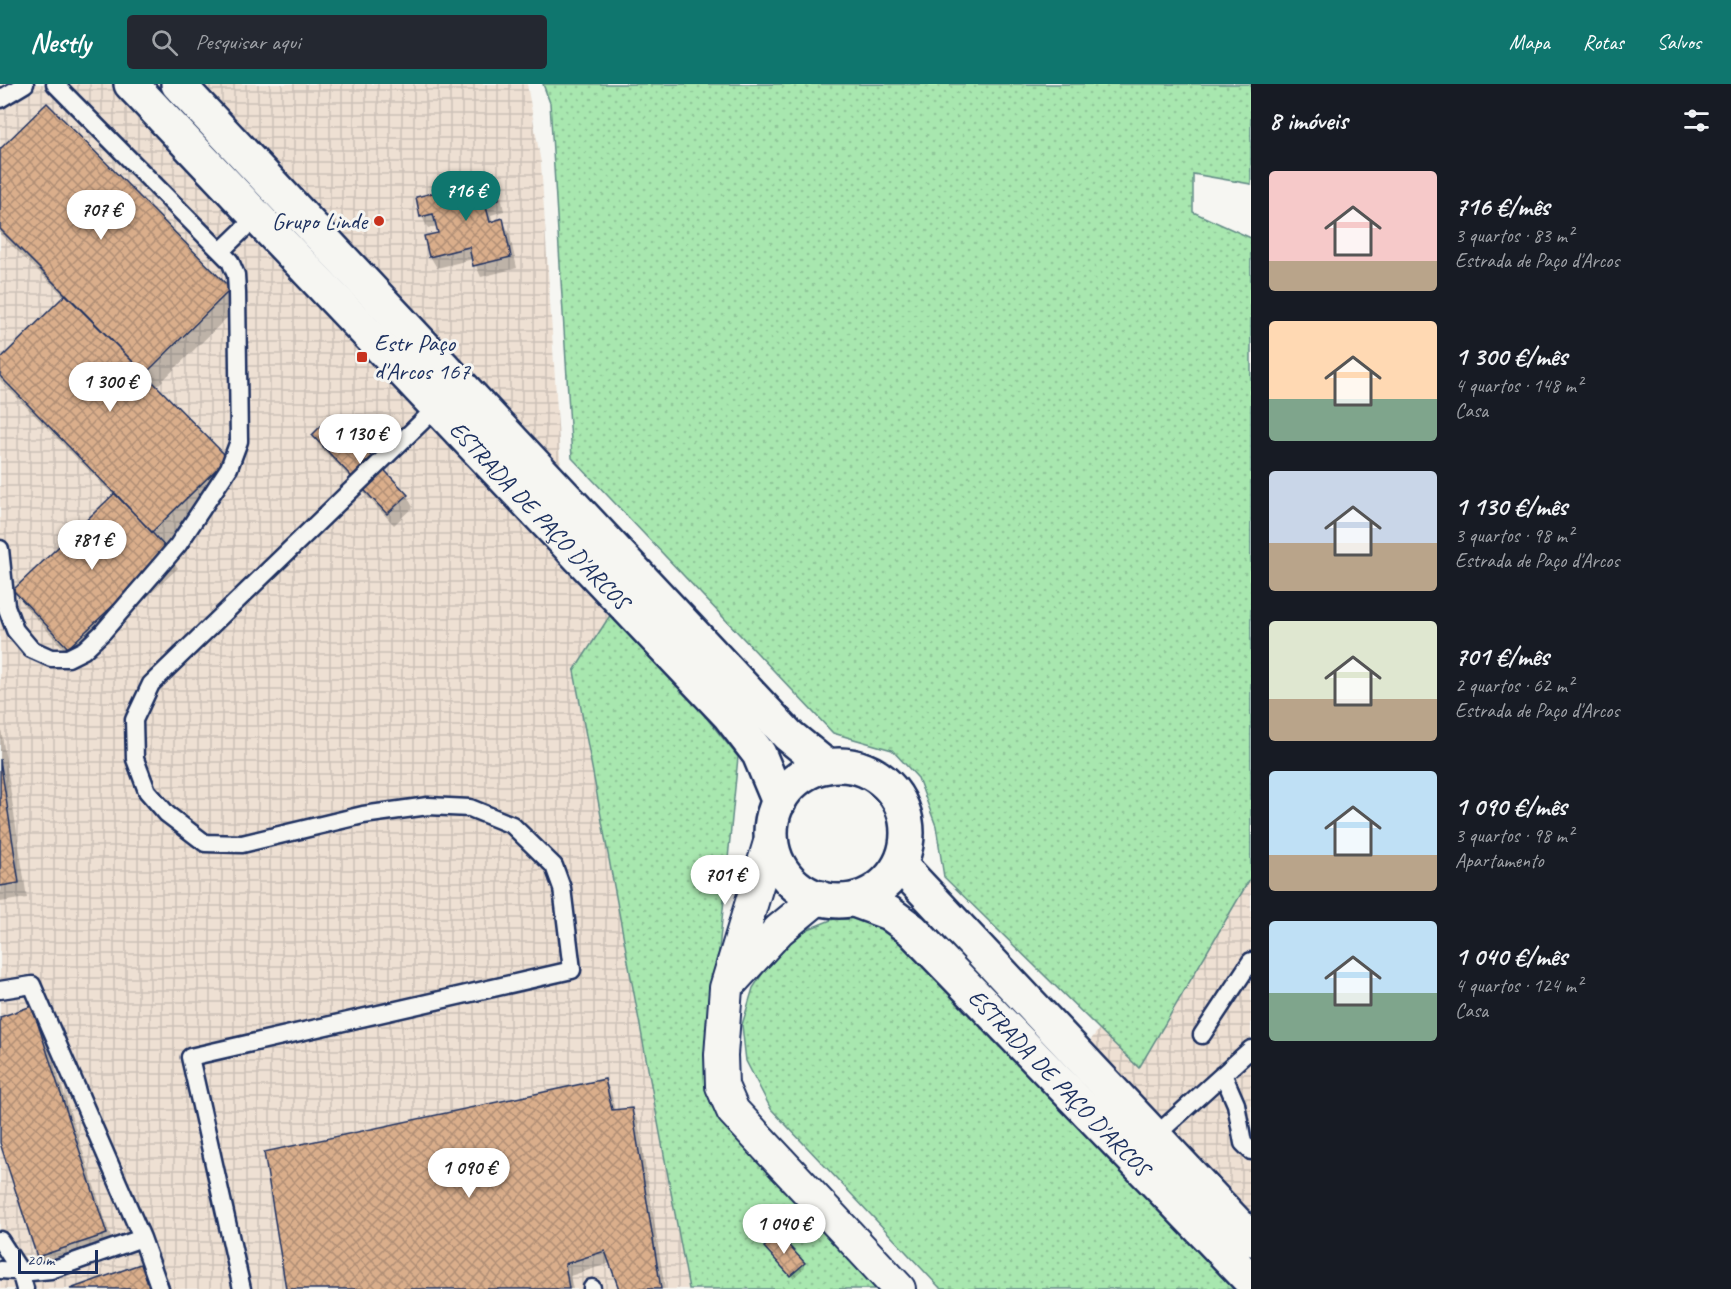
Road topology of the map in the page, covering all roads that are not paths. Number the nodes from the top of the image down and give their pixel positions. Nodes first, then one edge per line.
1 (25, 84) edge
2 (55, 84) edge
3 (131, 84) edge
4 (178, 84) edge
5 (0, 99) edge
6 (255, 218) junction
7 (221, 251) junction
8 (436, 408) junction
9 (0, 549) edge
10 (826, 766) junction
11 (779, 802) junction
12 (771, 839) junction
13 (900, 865) junction
14 (819, 897) junction
15 (854, 900) junction
16 (1251, 961) edge
17 (726, 988) junction
18 (0, 990) edge
19 (1202, 1035) dead end
20 (1251, 1048) edge
21 (1223, 1074) junction
22 (1154, 1137) junction
23 (1251, 1151) edge
24 (142, 1238) junction
25 (1251, 1239) edge
26 (0, 1240) edge
27 (0, 1270) edge
28 (20, 1271) junction
29 (1251, 1281) edge
30 (25, 1289) edge
31 (160, 1289) edge
32 (242, 1289) edge
33 (899, 1289) edge

1 - 5 lane
2 - 7 lane
3 - 6 main road, ESTRADA DE PAÇO D'ARCOS
4 - 10 main road, ESTRADA DE PAÇO D'ARCOS
6 - 7 lane
6 - 8 main road, ESTRADA DE PAÇO D'ARCOS
7 - 9 lane
8 - 11 main road, ESTRADA DE PAÇO D'ARCOS
8 - 32 lane
10 - 11 main road, ESTRADA DE PAÇO D'ARCOS
10 - 13 main road, ESTRADA DE PAÇO D'ARCOS
11 - 12 main road, ESTRADA DE PAÇO D'ARCOS
12 - 14 main road, ESTRADA DE PAÇO D'ARCOS
12 - 17 street
13 - 15 main road, ESTRADA DE PAÇO D'ARCOS
13 - 22 main road, ESTRADA DE PAÇO D'ARCOS
14 - 15 main road, ESTRADA DE PAÇO D'ARCOS
14 - 17 street
15 - 29 main road, ESTRADA DE PAÇO D'ARCOS
16 - 19 lane
17 - 33 street
18 - 24 lane
20 - 21 lane
21 - 22 lane
21 - 23 lane
22 - 25 main road, ESTRADA DE PAÇO D'ARCOS
24 - 28 lane
24 - 31 lane
26 - 28 lane
27 - 28 lane
28 - 30 lane

